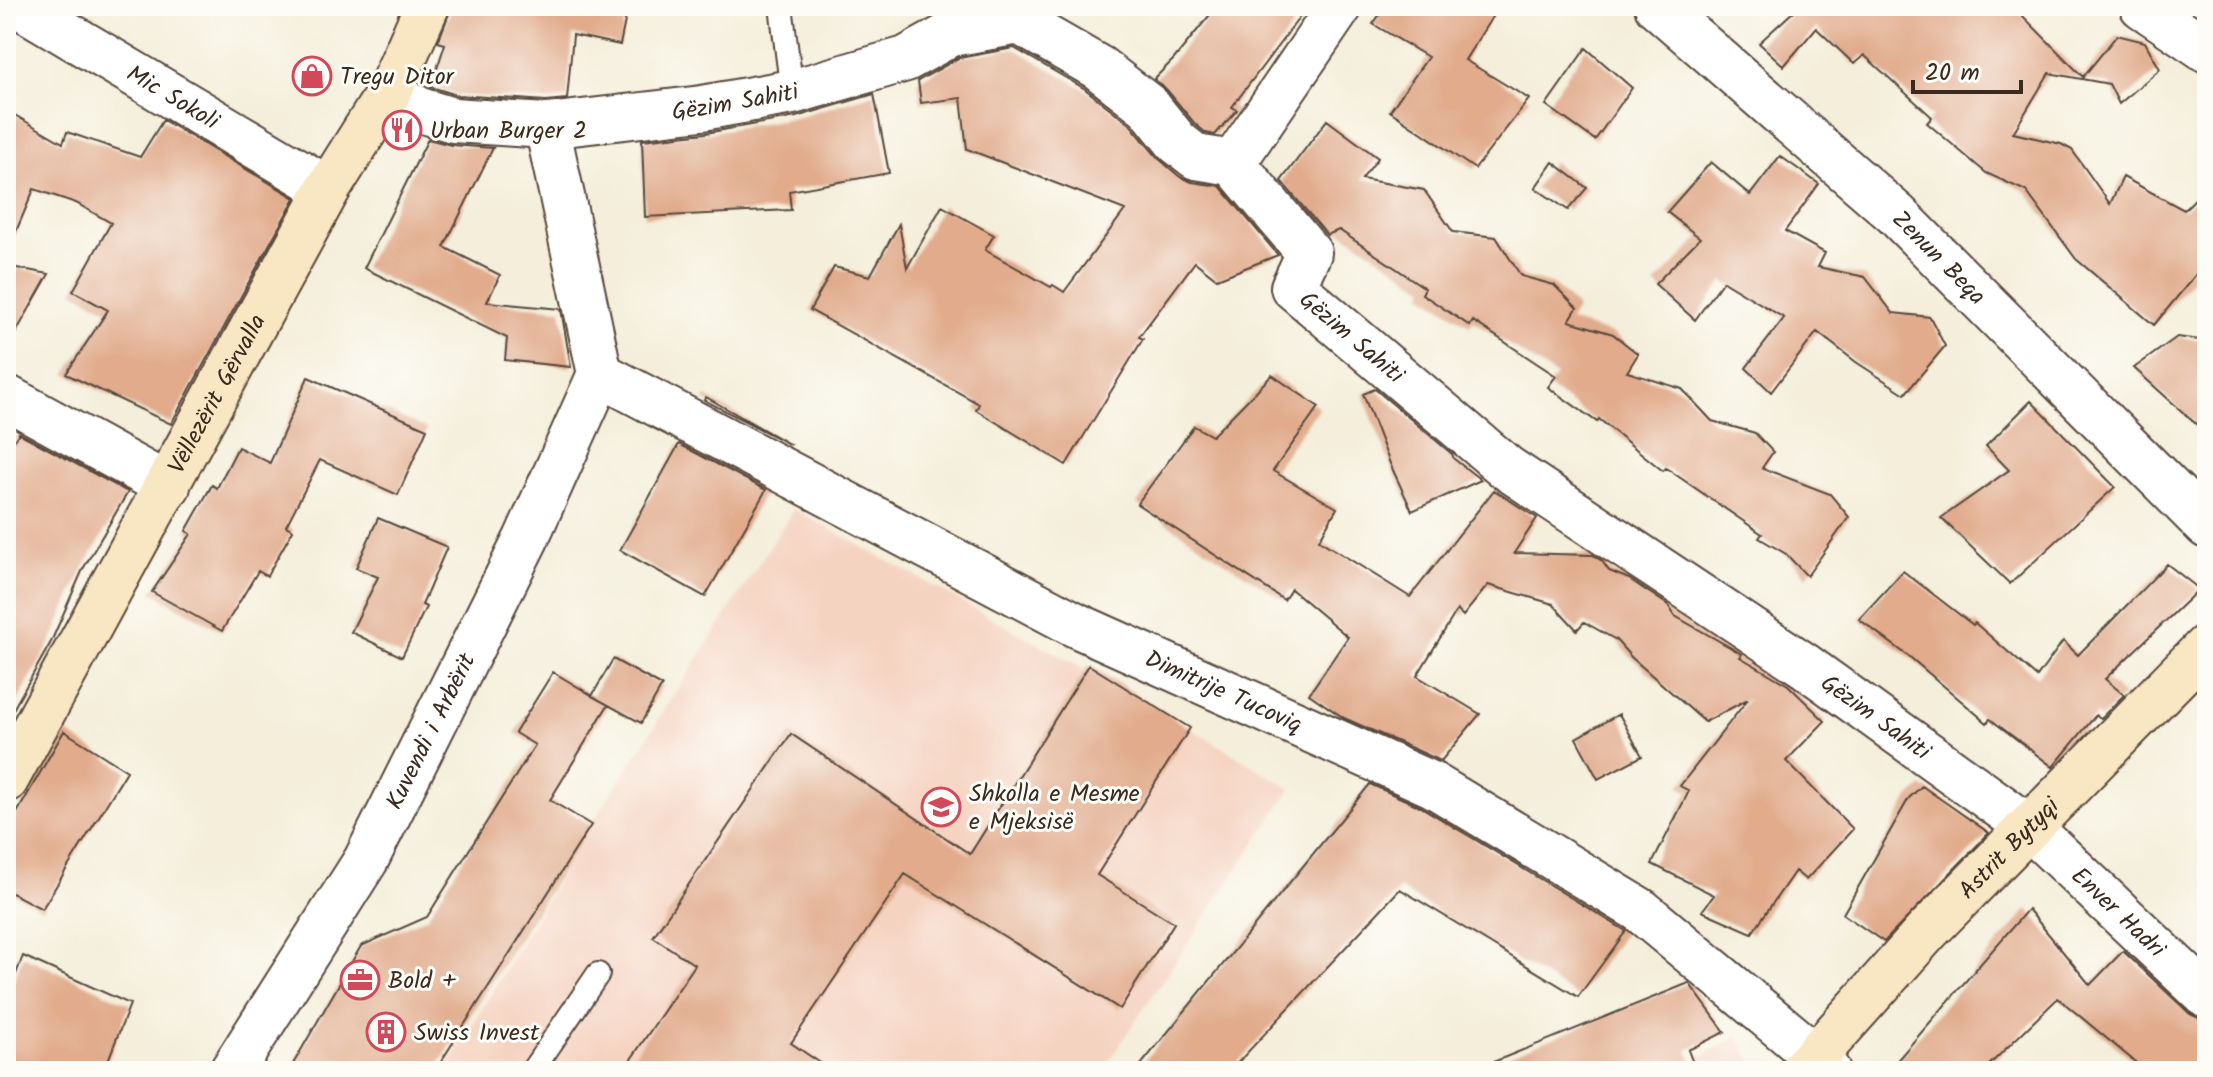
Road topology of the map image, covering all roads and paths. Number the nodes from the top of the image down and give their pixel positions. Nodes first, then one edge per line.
1 (20, 6) edge
2 (427, 6) edge
3 (781, 6) edge
4 (1340, 6) edge
5 (1657, 6) edge
6 (2142, 6) edge
7 (2207, 50) edge
8 (389, 92) junction
9 (792, 92) junction
10 (547, 126) junction
11 (1233, 163) junction
12 (328, 189) junction
13 (600, 374) junction
14 (6, 397) edge
15 (168, 486) junction
16 (2207, 526) edge
17 (2207, 646) edge
18 (6, 780) edge
19 (2029, 827) junction
20 (598, 974) dead end
21 (2207, 996) edge
22 (1815, 1066) edge
23 (232, 1071) edge
24 (532, 1071) edge

1 - 12 street, Mic Sokoli
2 - 8 street, Vëllezërit Gërvalla
3 - 9 lane
4 - 11 street
5 - 16 street, Zenun Beqa
6 - 7 street
8 - 10 street, Gëzim Sahiti
8 - 12 street, Vëllezërit Gërvalla
9 - 10 street, Gëzim Sahiti
9 - 11 street, Gëzim Sahiti
10 - 13 street
11 - 19 street, Gëzim Sahiti
12 - 15 street, Vëllezërit Gërvalla
13 - 22 street, Dimitrije Tucoviq
13 - 23 street, Kuvendi i Arbërit
14 - 15 street
15 - 18 street, Vëllezërit Gërvalla
17 - 19 street, Astrit Bytyqi
19 - 21 street, Enver Hadri
19 - 22 street, Astrit Bytyqi
20 - 24 lane

